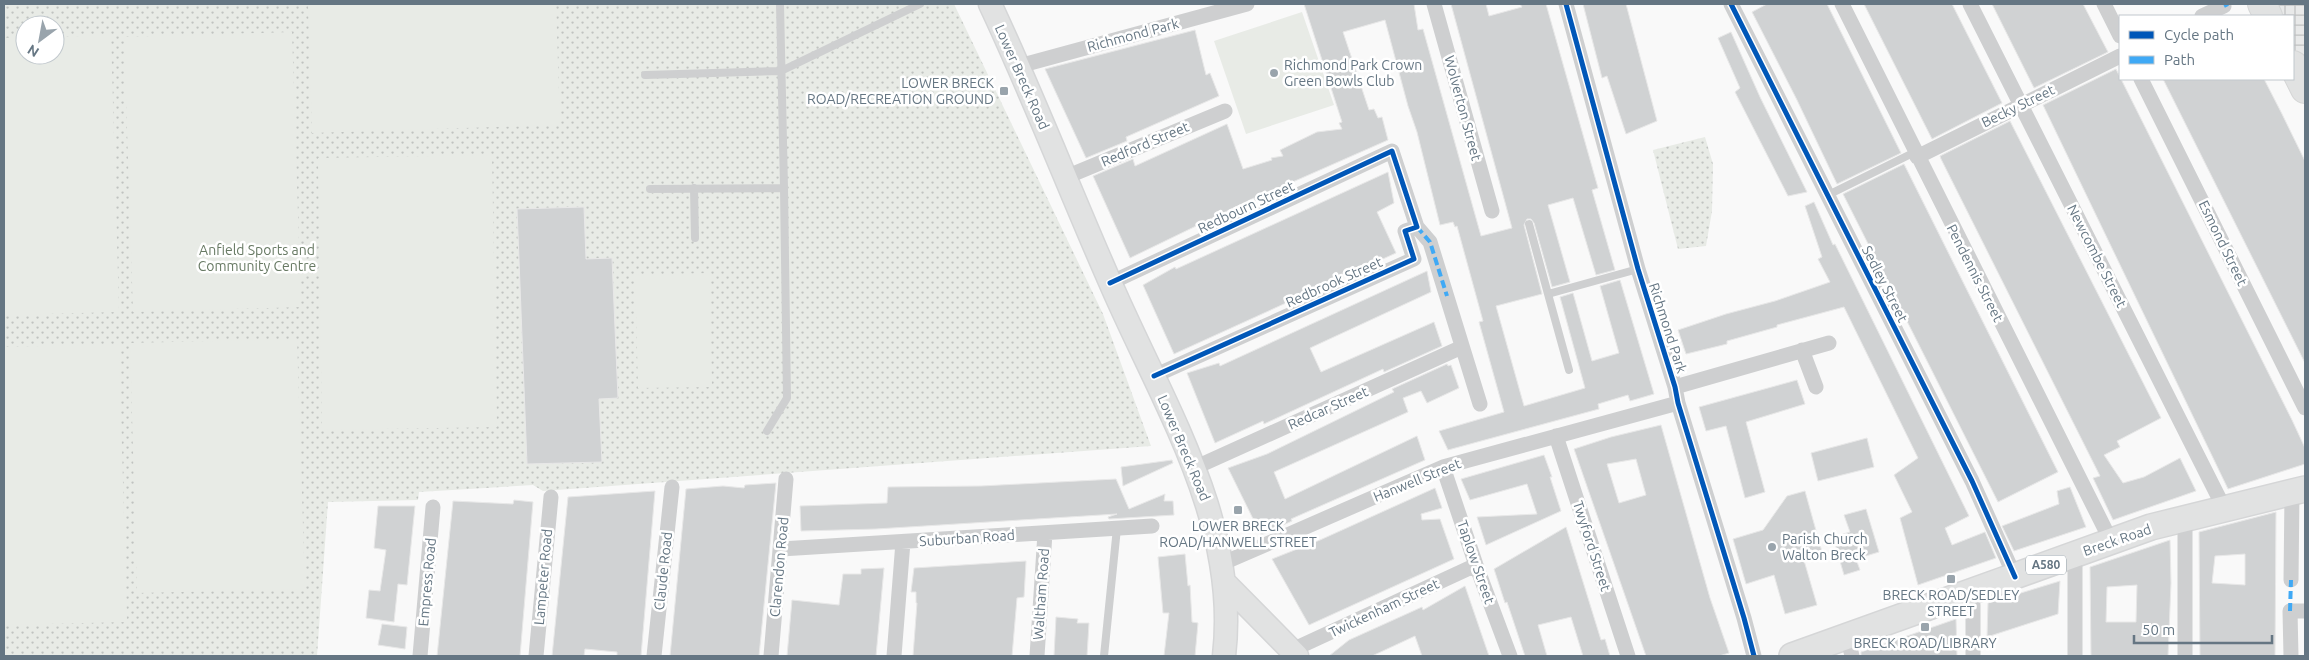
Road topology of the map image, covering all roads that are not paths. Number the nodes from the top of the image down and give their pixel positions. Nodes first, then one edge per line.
1 (780, 4) edge
2 (920, 4) edge
3 (990, 4) edge
4 (1247, 4) edge
5 (1434, 4) edge
6 (1566, 4) edge
7 (1731, 4) edge
8 (1842, 4) edge
9 (1970, 4) edge
10 (2104, 4) edge
11 (2224, 6) dead end
12 (2204, 15) edge
13 (2119, 34) edge
14 (2119, 56) edge
15 (1019, 66) junction
16 (2294, 67) edge
17 (782, 71) junction
18 (645, 75) dead end
19 (2141, 80) edge
20 (2305, 89) edge
21 (2021, 104) junction
22 (1225, 111) dead end
23 (1916, 155) junction
24 (1066, 177) junction
25 (694, 188) junction
26 (784, 188) junction
27 (650, 189) dead end
28 (1828, 195) junction
29 (1492, 211) dead end
30 (1529, 224) dead end
31 (1417, 227) junction
32 (695, 238) dead end
33 (1638, 269) junction
34 (1110, 283) junction
35 (1548, 294) junction
36 (1829, 343) dead end
37 (1462, 347) junction
38 (1802, 350) junction
39 (1569, 370) dead end
40 (1154, 376) junction
41 (1675, 387) junction
42 (1816, 387) dead end
43 (1678, 403) junction
44 (1480, 404) dead end
45 (2305, 408) edge
46 (767, 431) dead end
47 (1556, 436) junction
48 (1443, 467) junction
49 (1194, 468) junction
50 (786, 479) dead end
51 (672, 487) dead end
52 (2298, 491) edge
53 (551, 497) dead end
54 (434, 507) dead end
55 (2224, 508) junction
56 (2183, 518) junction
57 (1152, 526) dead end
58 (1117, 528) junction
59 (1045, 533) junction
60 (2111, 541) junction
61 (903, 542) junction
62 (781, 549) junction
63 (2072, 556) junction
64 (1476, 565) junction
65 (1223, 573) junction
66 (2015, 577) junction
67 (2291, 580) dead end
68 (1969, 593) junction
69 (2298, 611) edge
70 (1850, 646) edge
71 (1294, 653) edge
72 (420, 656) edge
73 (536, 656) edge
74 (654, 656) edge
75 (771, 656) edge
76 (894, 656) edge
77 (1037, 656) edge
78 (1104, 656) edge
79 (1224, 656) edge
80 (1510, 656) edge
81 (1628, 656) edge
82 (1754, 656) edge
83 (1792, 656) edge
84 (1973, 656) edge
85 (2076, 656) edge
86 (2185, 656) edge
87 (2291, 656) edge

1 - 17 lane
2 - 17 lane
3 - 15 street, Lower Breck Road
4 - 15 street, Richmond Park
5 - 29 street, Wolverton Street
6 - 33 street, Richmond Park
7 - 28 street, Sedley Street
8 - 23 street, Pendennis Street
9 - 21 street, Newcombe Street
10 - 13 street
11 - 12 street
14 - 21 street, Becky Street
15 - 24 street, Lower Breck Road
16 - 20 highway
17 - 18 lane
17 - 26 lane
19 - 45 street, Esmond Street
21 - 23 street, Becky Street
21 - 55 street, Newcombe Street
22 - 24 street, Redford Street
23 - 28 lane
23 - 60 street, Pendennis Street
24 - 34 street, Lower Breck Road
25 - 26 lane
25 - 27 lane
25 - 32 lane
26 - 46 lane
28 - 66 street, Sedley Street
30 - 35 lane
31 - 34 street, Redbourn Street
31 - 37 street
31 - 40 street, Redbrook Street
33 - 35 lane
33 - 41 street, Richmond Park
34 - 40 street, Lower Breck Road
35 - 39 lane
36 - 38 street
37 - 44 street
37 - 49 street, Redcar Street
38 - 41 street
38 - 42 street
40 - 49 street, Lower Breck Road
41 - 43 street, Richmond Park
43 - 47 street, Hanwell Street
43 - 82 street, Richmond Park
47 - 48 street, Hanwell Street
47 - 81 street, Twyford Street
48 - 64 street, Taplow Street
48 - 65 street, Hanwell Street
49 - 65 street, Lower Breck Road
50 - 62 street, Clarendon Road
51 - 74 street, Claude Road
52 - 55 main road, Breck Road / A580
52 - 67 street
53 - 73 street, Lampeter Road
54 - 72 street, Empress Road
55 - 56 main road, Breck Road / A580
56 - 60 main road, Breck Road / A580
56 - 86 street
57 - 58 street, Suburban Road
58 - 59 street, Suburban Road
58 - 78 lane
59 - 61 street, Suburban Road
59 - 77 street, Waltham Road
60 - 63 main road, Breck Road / A580
61 - 62 street, Suburban Road
61 - 76 street
62 - 75 street, Clarendon Road
63 - 66 main road, Breck Road / A580
63 - 85 street
64 - 71 street, Twickenham Street
64 - 80 street, Taplow Street
65 - 71 street
65 - 79 street, Lower Breck Road
66 - 68 main road, Breck Road / A580
68 - 70 main road, Breck Road / A580
68 - 84 street
69 - 87 street
70 - 83 main road, Breck Road / A580

